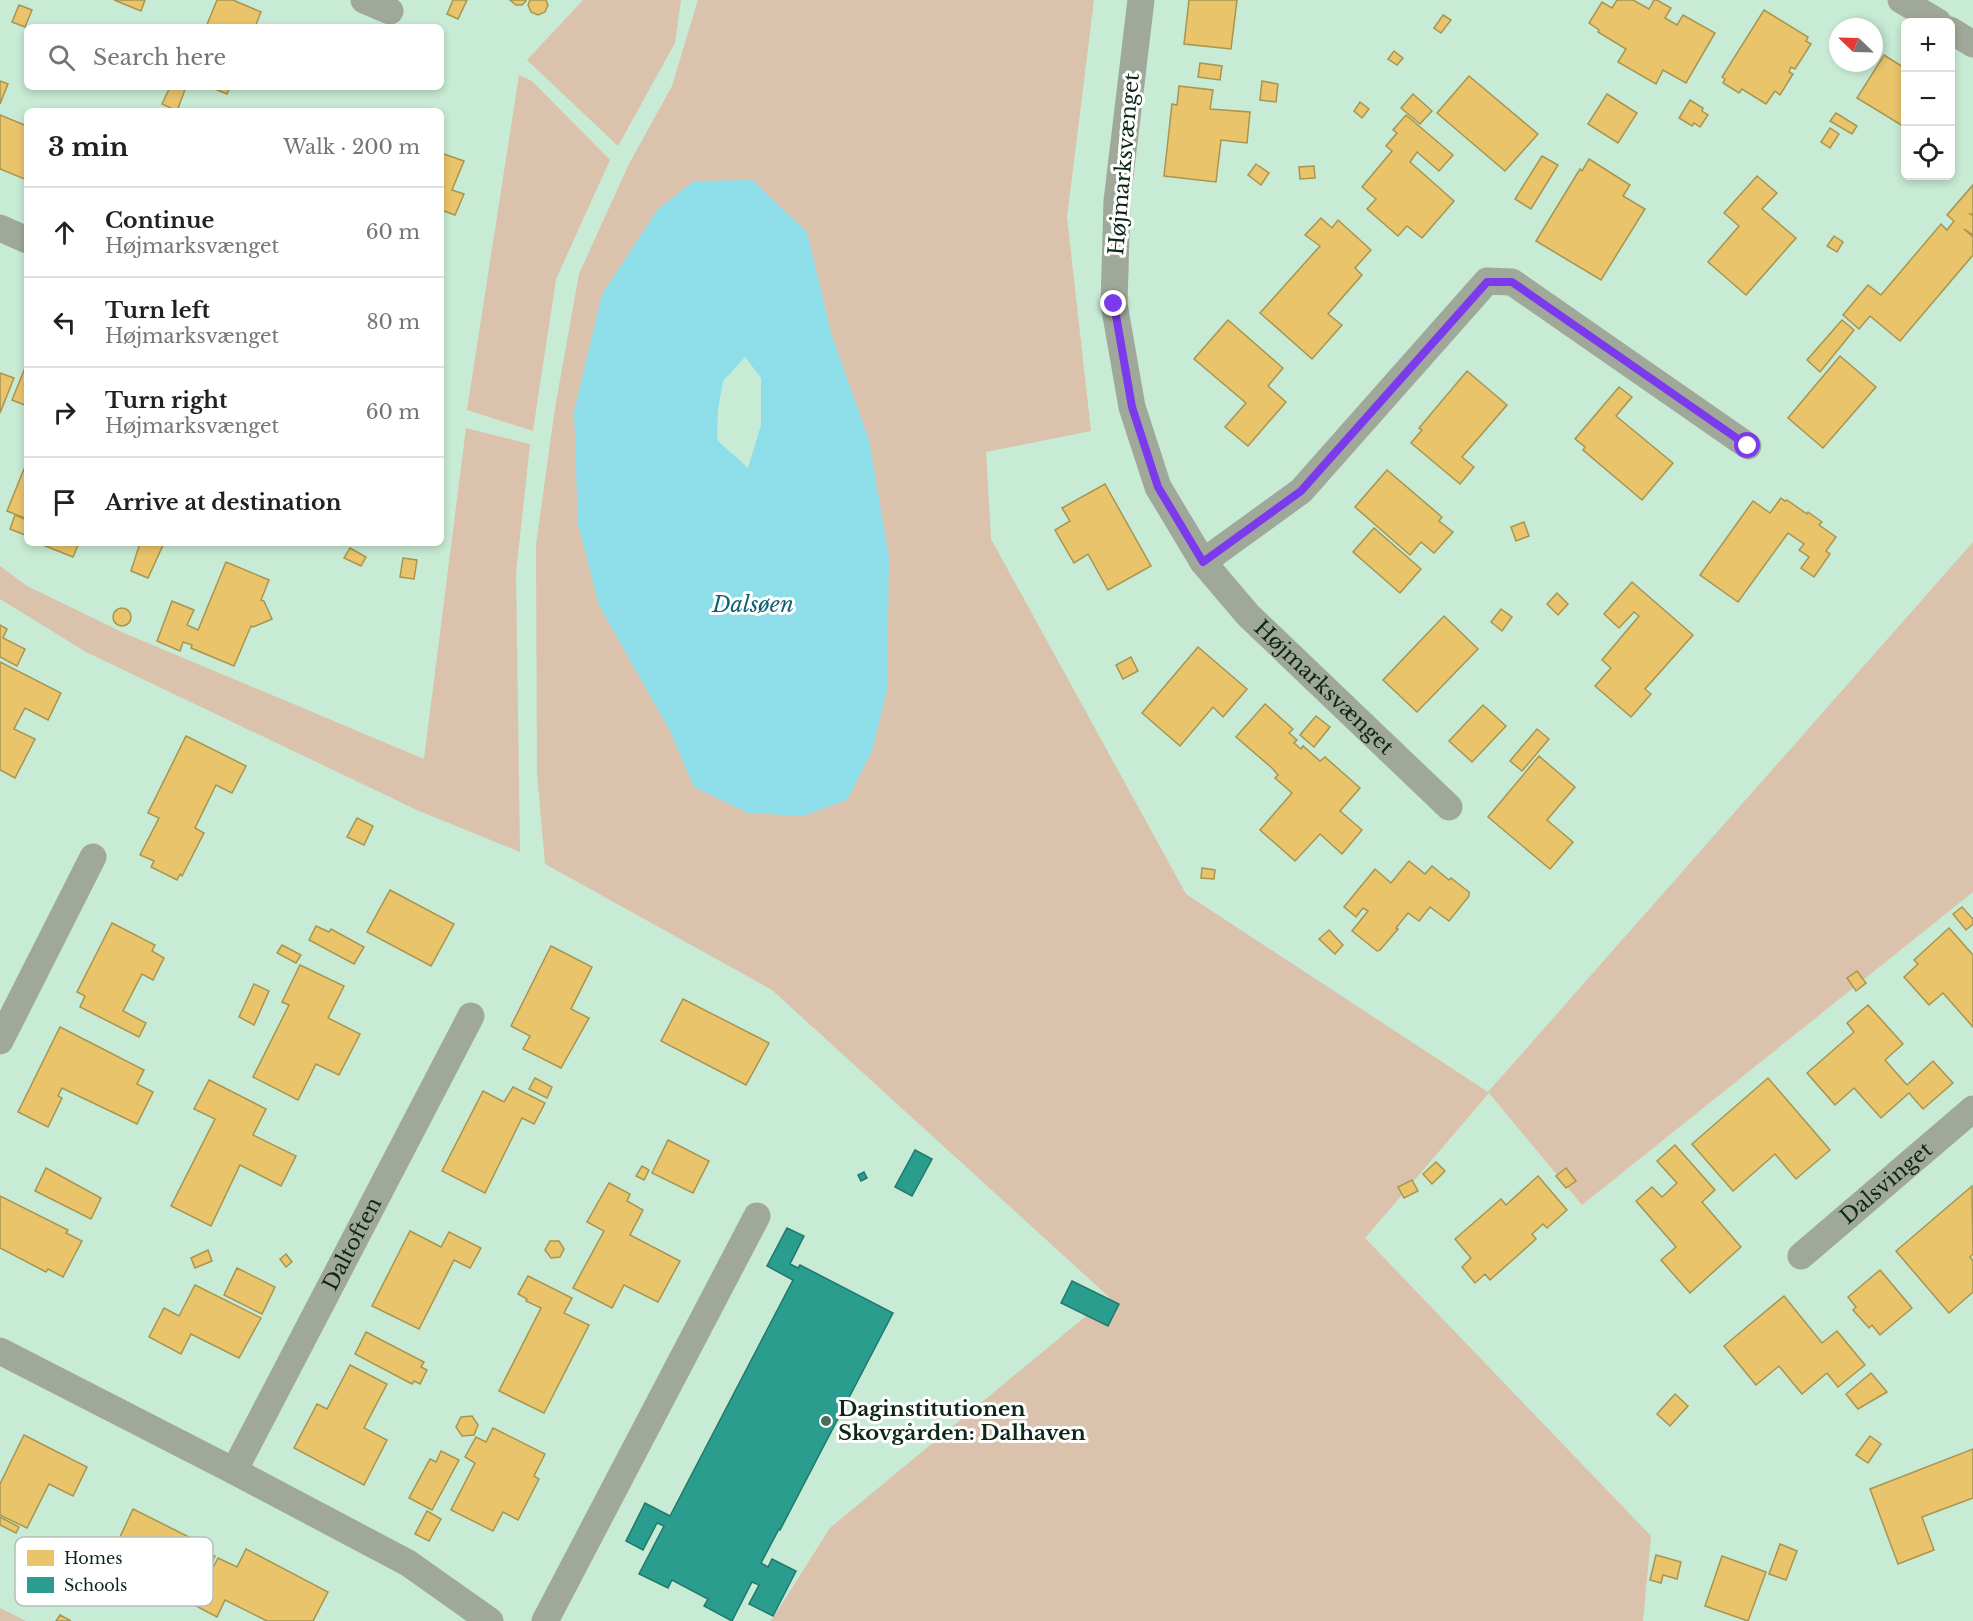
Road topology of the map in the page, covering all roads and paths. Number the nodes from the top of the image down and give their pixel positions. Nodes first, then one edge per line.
1 (364, 0) edge
2 (1141, 0) edge
3 (1902, 0) edge
4 (390, 11) dead end
5 (1931, 18) edge
6 (1955, 33) edge
7 (1973, 45) edge
8 (0, 228) edge
9 (24, 239) edge
10 (1748, 446) dead end
11 (1203, 562) junction
12 (1449, 807) dead end
13 (93, 856) dead end
14 (471, 1016) dead end
15 (0, 1041) edge
16 (1973, 1109) edge
17 (757, 1216) dead end
18 (1801, 1256) dead end
19 (0, 1351) edge
20 (234, 1470) junction
21 (490, 1621) edge
22 (545, 1621) edge

1 - 4 street
2 - 11 street, Højmarksvænget
3 - 5 street
6 - 7 street
8 - 9 street
10 - 11 street
11 - 12 street, Højmarksvænget
13 - 15 street
14 - 20 street, Daltoften
16 - 18 street, Dalsvinget
17 - 22 street
19 - 20 street
20 - 21 street

